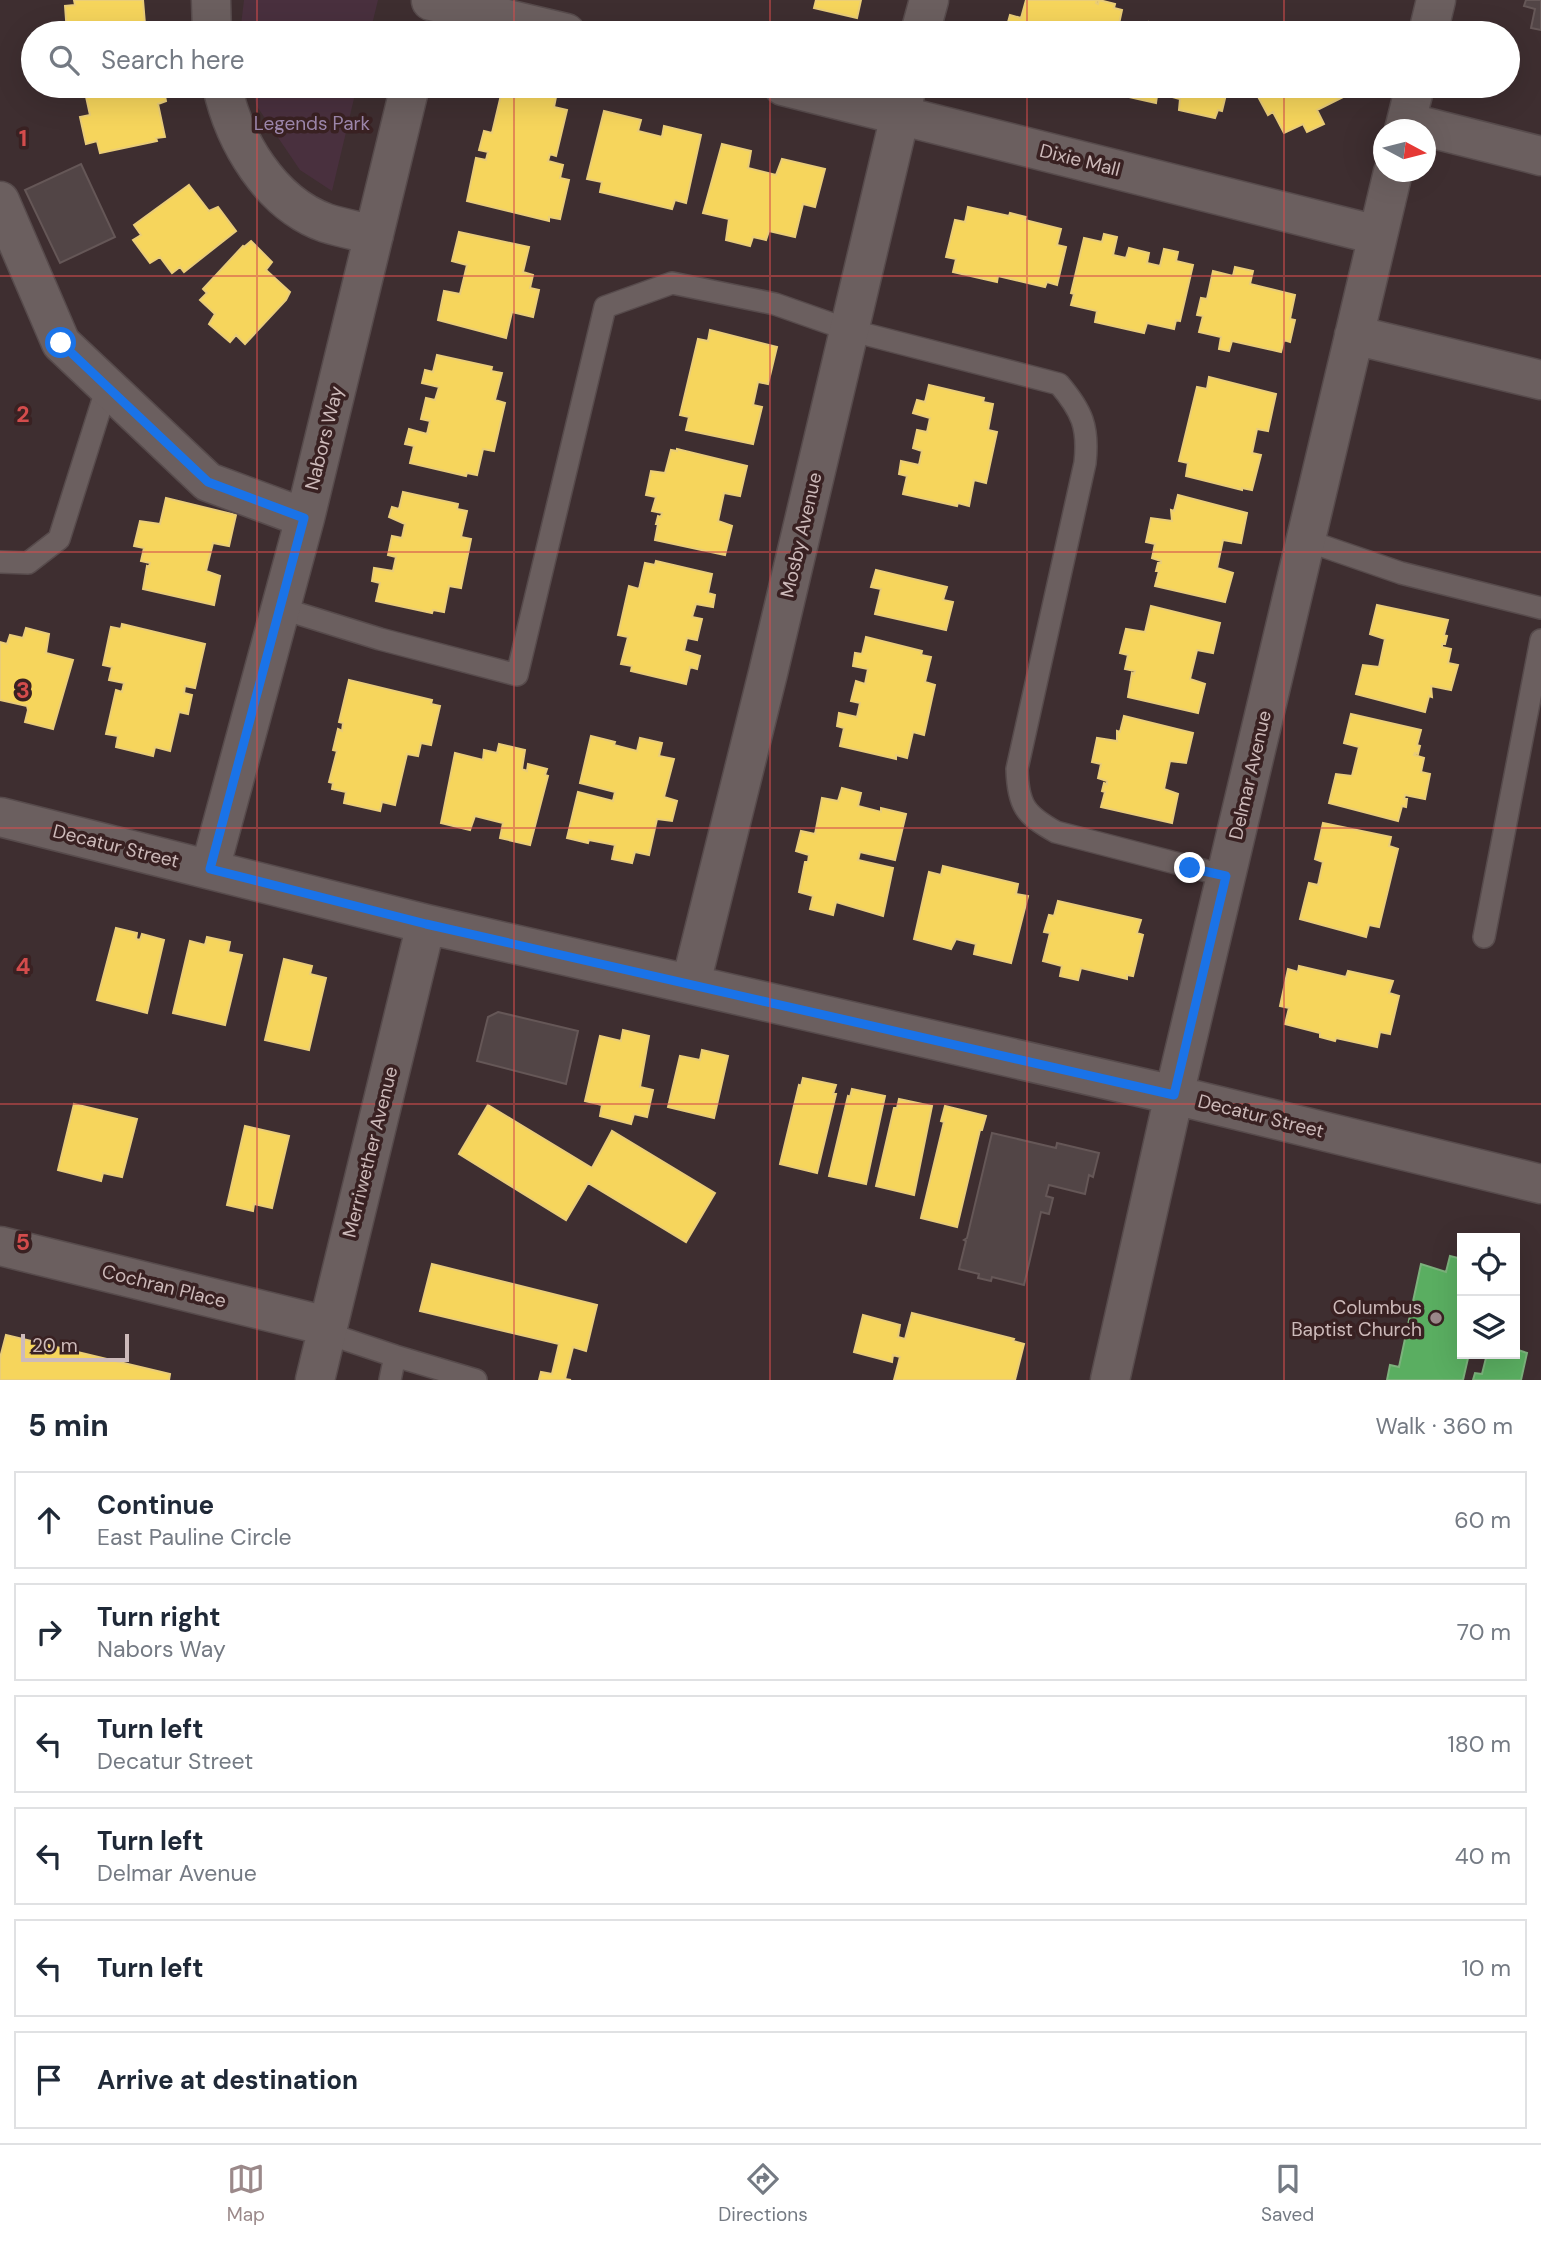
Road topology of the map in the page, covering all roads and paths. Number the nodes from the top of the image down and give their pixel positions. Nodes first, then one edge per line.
1 (211, 0) edge
2 (431, 0) edge
3 (929, 0) edge
4 (1436, 0) edge
5 (212, 21) edge
6 (426, 21) edge
7 (517, 21) edge
8 (923, 21) edge
9 (1431, 21) edge
10 (225, 98) edge
11 (408, 98) edge
12 (1412, 98) edge
13 (903, 100) edge
14 (1407, 119) edge
15 (1436, 133) edge
16 (1541, 156) edge
17 (1390, 182) edge
18 (0, 201) edge
19 (374, 235) junction
20 (1377, 235) junction
21 (849, 330) junction
22 (1354, 335) junction
23 (1541, 380) edge
24 (107, 387) junction
25 (304, 518) junction
26 (1305, 540) junction
27 (0, 562) edge
28 (280, 608) junction
29 (1541, 608) edge
30 (1541, 640) edge
31 (0, 817) edge
32 (210, 869) junction
33 (1226, 876) junction
34 (426, 924) junction
35 (1484, 937) dead end
36 (691, 984) junction
37 (1174, 1095) junction
38 (1541, 1184) edge
39 (0, 1246) edge
40 (327, 1329) junction
41 (396, 1356) junction
42 (315, 1380) edge
43 (390, 1380) edge
44 (476, 1380) edge
45 (1110, 1380) edge

1 - 5 street
2 - 6 street
2 - 7 street
3 - 8 street
4 - 9 street
10 - 19 street
11 - 19 street, Nabors Way
12 - 14 street
13 - 20 street, Dixie Mall
13 - 21 street, Mosby Avenue
15 - 16 street
17 - 20 street, Delmar Avenue
18 - 24 street
19 - 25 street, Nabors Way
20 - 22 street, Delmar Avenue
21 - 28 lane
21 - 33 lane
21 - 36 street, Mosby Avenue
22 - 23 street
22 - 26 street, Delmar Avenue
24 - 25 street
24 - 27 lane
25 - 28 street, Nabors Way
26 - 29 lane
26 - 33 street, Delmar Avenue
28 - 32 street, Nabors Way
30 - 35 lane
31 - 32 street, Decatur Street
32 - 34 street, Decatur Street
33 - 37 street, Delmar Avenue
34 - 36 street, Decatur Street
34 - 40 street, Merriwether Avenue
36 - 37 street, Decatur Street
37 - 38 street, Decatur Street
37 - 45 street, Delmar Avenue
39 - 40 street, Cochran Place
40 - 41 lane
40 - 42 street, Merriwether Avenue
41 - 43 lane
41 - 44 lane

